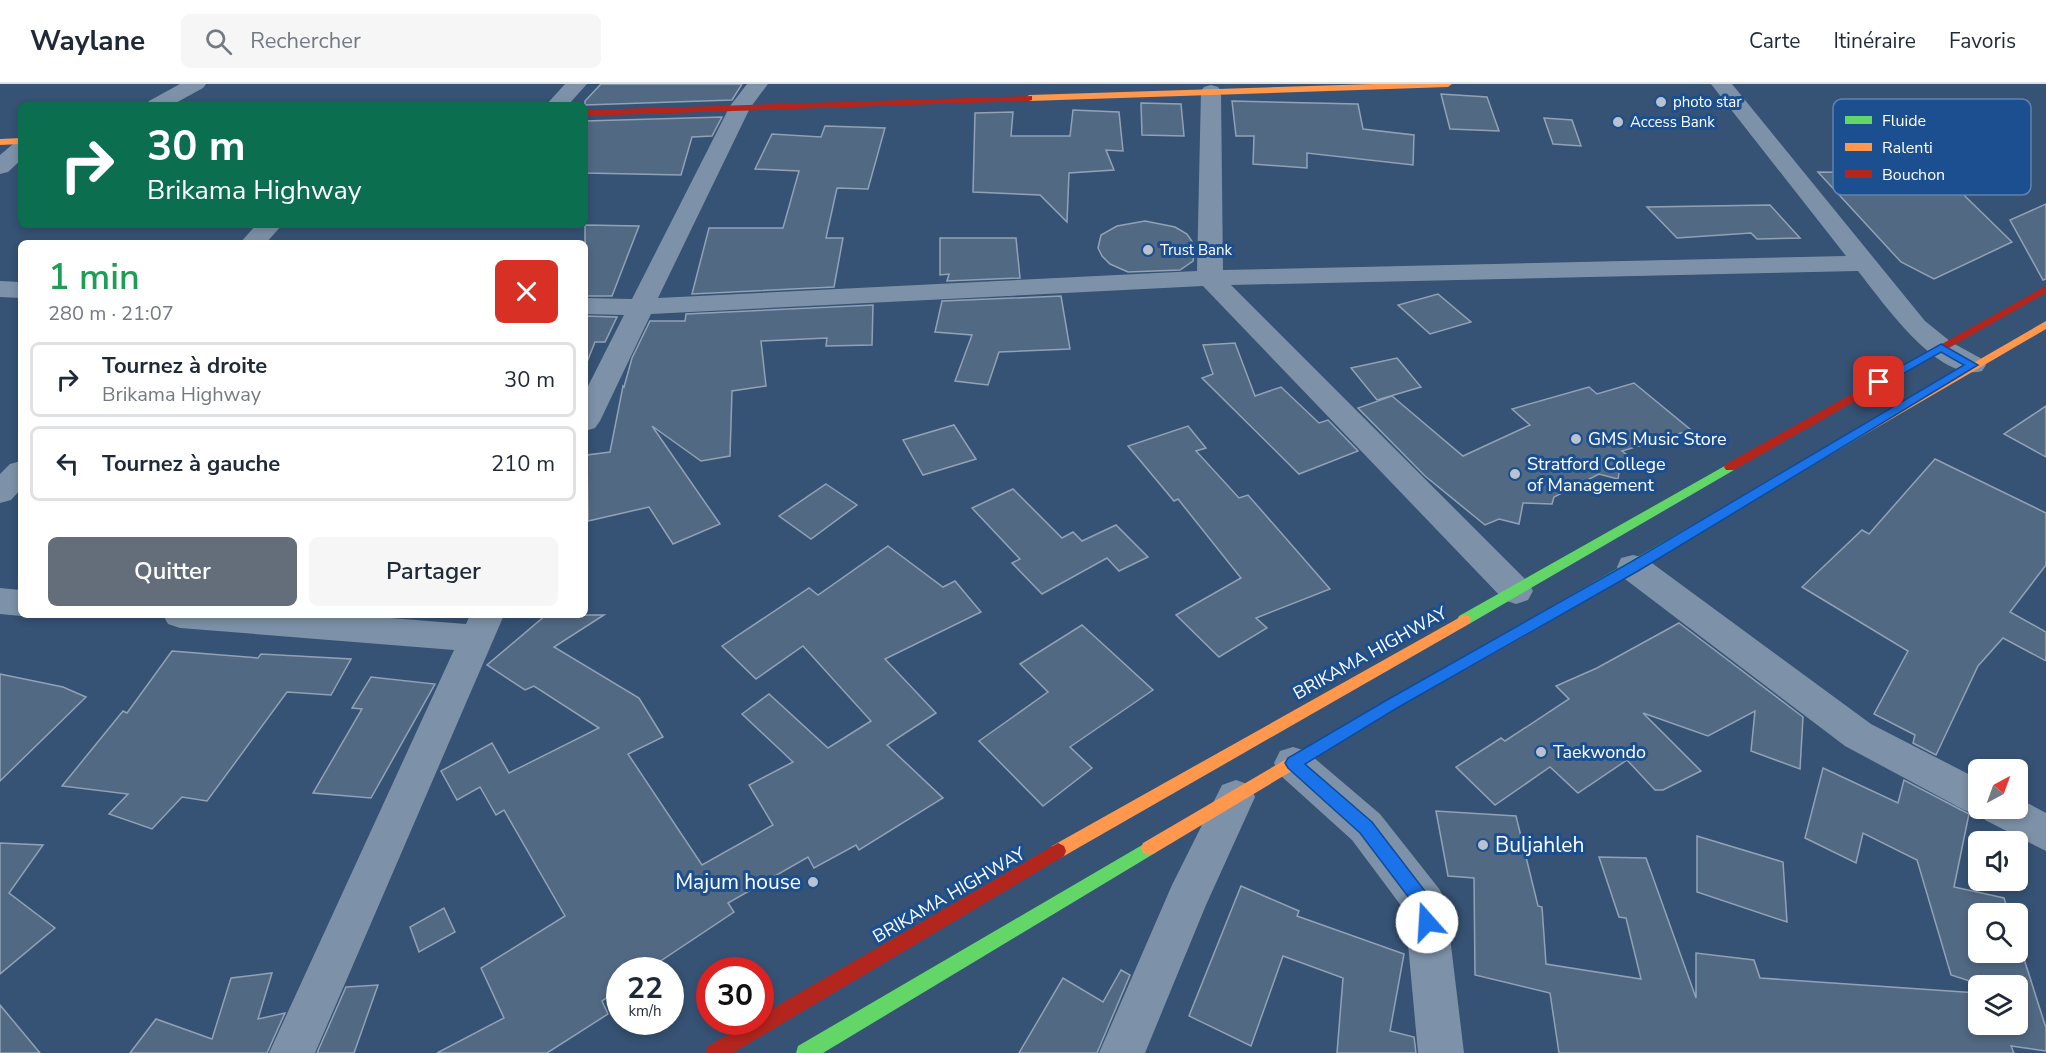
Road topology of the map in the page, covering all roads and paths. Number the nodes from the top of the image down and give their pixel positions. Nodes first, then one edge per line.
1 (196, 84) edge
2 (577, 84) edge
3 (758, 84) edge
4 (1448, 84) edge
5 (1721, 84) edge
6 (1375, 85) edge
7 (1211, 91) junction
8 (162, 102) edge
9 (559, 102) edge
10 (740, 106) junction
11 (588, 113) edge
12 (0, 137) edge
13 (18, 140) edge
14 (18, 140) edge
15 (0, 142) edge
16 (18, 152) edge
17 (0, 167) edge
18 (267, 228) edge
19 (255, 240) edge
20 (1865, 263) junction
21 (1210, 278) junction
22 (0, 289) edge
23 (2046, 289) edge
24 (18, 290) edge
25 (588, 306) edge
26 (642, 307) junction
27 (2046, 324) edge
28 (1941, 348) junction
29 (1972, 365) junction
30 (588, 415) edge
31 (18, 474) edge
32 (0, 492) edge
33 (1633, 567) junction
34 (1516, 591) junction
35 (0, 601) edge
36 (18, 603) edge
37 (262, 618) edge
38 (482, 626) edge
39 (1293, 763) junction
40 (1968, 793) edge
41 (1236, 797) junction
42 (2020, 819) edge
43 (2046, 833) edge
44 (292, 1053) edge
45 (715, 1053) edge
46 (805, 1053) edge
47 (1122, 1053) edge
48 (1441, 1053) edge

1 - 8 street
2 - 9 street
3 - 10 street
4 - 6 main road
5 - 20 street
6 - 7 main road
7 - 10 main road
7 - 21 street
10 - 11 main road
10 - 26 street
12 - 13 street
14 - 15 main road
16 - 17 street
18 - 19 street
20 - 21 street
20 - 28 street
21 - 26 street
21 - 34 street
22 - 24 street
23 - 28 main road, BRIKAMA HIGHWAY
25 - 26 street
26 - 30 street
27 - 29 main road
28 - 29 street
28 - 34 main road, BRIKAMA HIGHWAY
29 - 33 main road
31 - 32 street
33 - 39 main road
33 - 40 street
34 - 45 main road, BRIKAMA HIGHWAY
35 - 36 street
37 - 38 street
38 - 44 street
39 - 41 main road
39 - 48 street
41 - 46 main road
41 - 47 street
42 - 43 street

